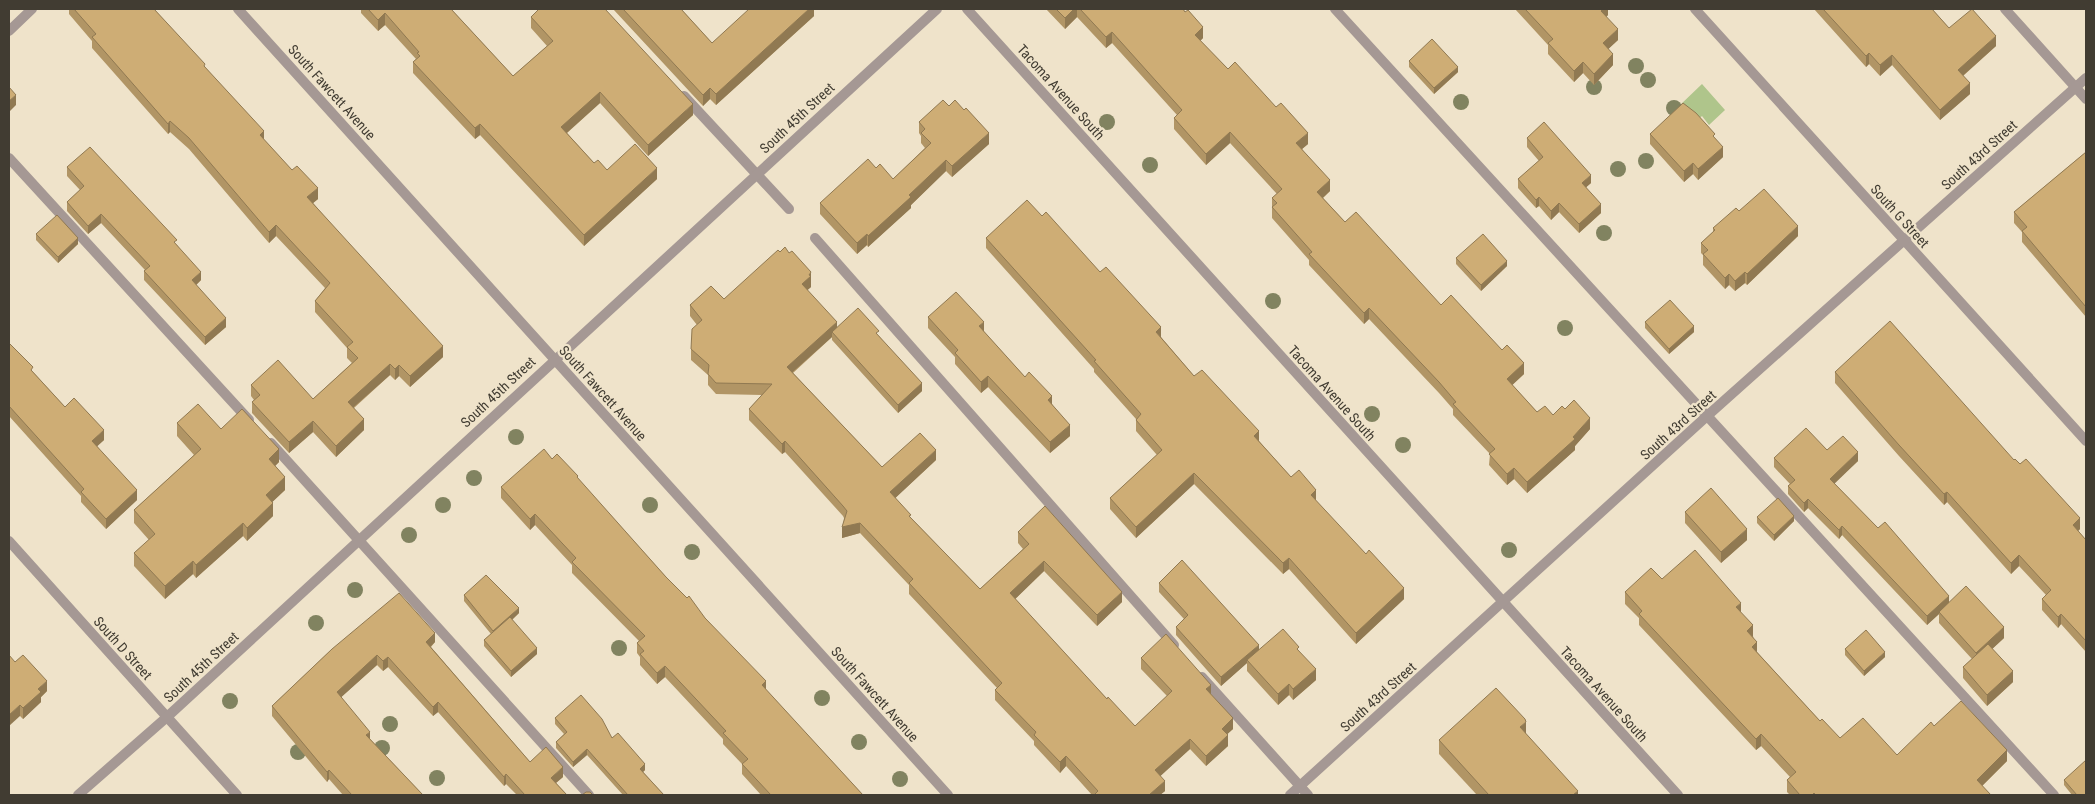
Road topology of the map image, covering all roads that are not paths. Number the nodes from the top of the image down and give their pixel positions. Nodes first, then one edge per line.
1 (32, 9) edge
2 (238, 9) edge
3 (937, 9) edge
4 (968, 9) edge
5 (1335, 9) edge
6 (1695, 9) edge
7 (2005, 9) edge
8 (9, 31) edge
9 (2086, 78) edge
10 (2076, 87) junction
11 (677, 88) edge
12 (2086, 98) edge
13 (9, 158) edge
14 (756, 174) junction
15 (789, 209) dead end
16 (815, 238) dead end
17 (1904, 241) junction
18 (554, 359) junction
19 (1707, 416) junction
20 (2086, 441) edge
21 (360, 540) junction
22 (10, 543) edge
23 (1503, 603) junction
24 (1178, 650) edge
25 (1198, 672) edge
26 (167, 717) junction
27 (1300, 787) junction
28 (78, 795) edge
29 (237, 795) edge
30 (589, 795) edge
31 (948, 795) edge
32 (1290, 795) edge
33 (1308, 795) edge
34 (1678, 795) edge
35 (2054, 795) edge

1 - 8 street
2 - 18 street, South Fawcett Avenue
3 - 14 street, South 45th Street
4 - 23 street, Tacoma Avenue South
5 - 19 street
6 - 17 street, South G Street
7 - 10 street
9 - 10 street, South 43rd Street
10 - 12 street
10 - 17 street, South 43rd Street
11 - 14 street
13 - 21 street
14 - 15 street
14 - 18 street, South 45th Street
16 - 24 street
17 - 19 street, South 43rd Street
17 - 20 street, South G Street
18 - 21 street, South 45th Street
18 - 31 street, South Fawcett Avenue
19 - 23 street, South 43rd Street
19 - 35 street
21 - 26 street, South 45th Street
21 - 30 street
22 - 26 street, South D Street
23 - 27 street, South 43rd Street
23 - 34 street, Tacoma Avenue South
25 - 27 street
26 - 28 street, South 45th Street
26 - 29 street, South D Street
27 - 32 street, South 43rd Street
27 - 33 street

